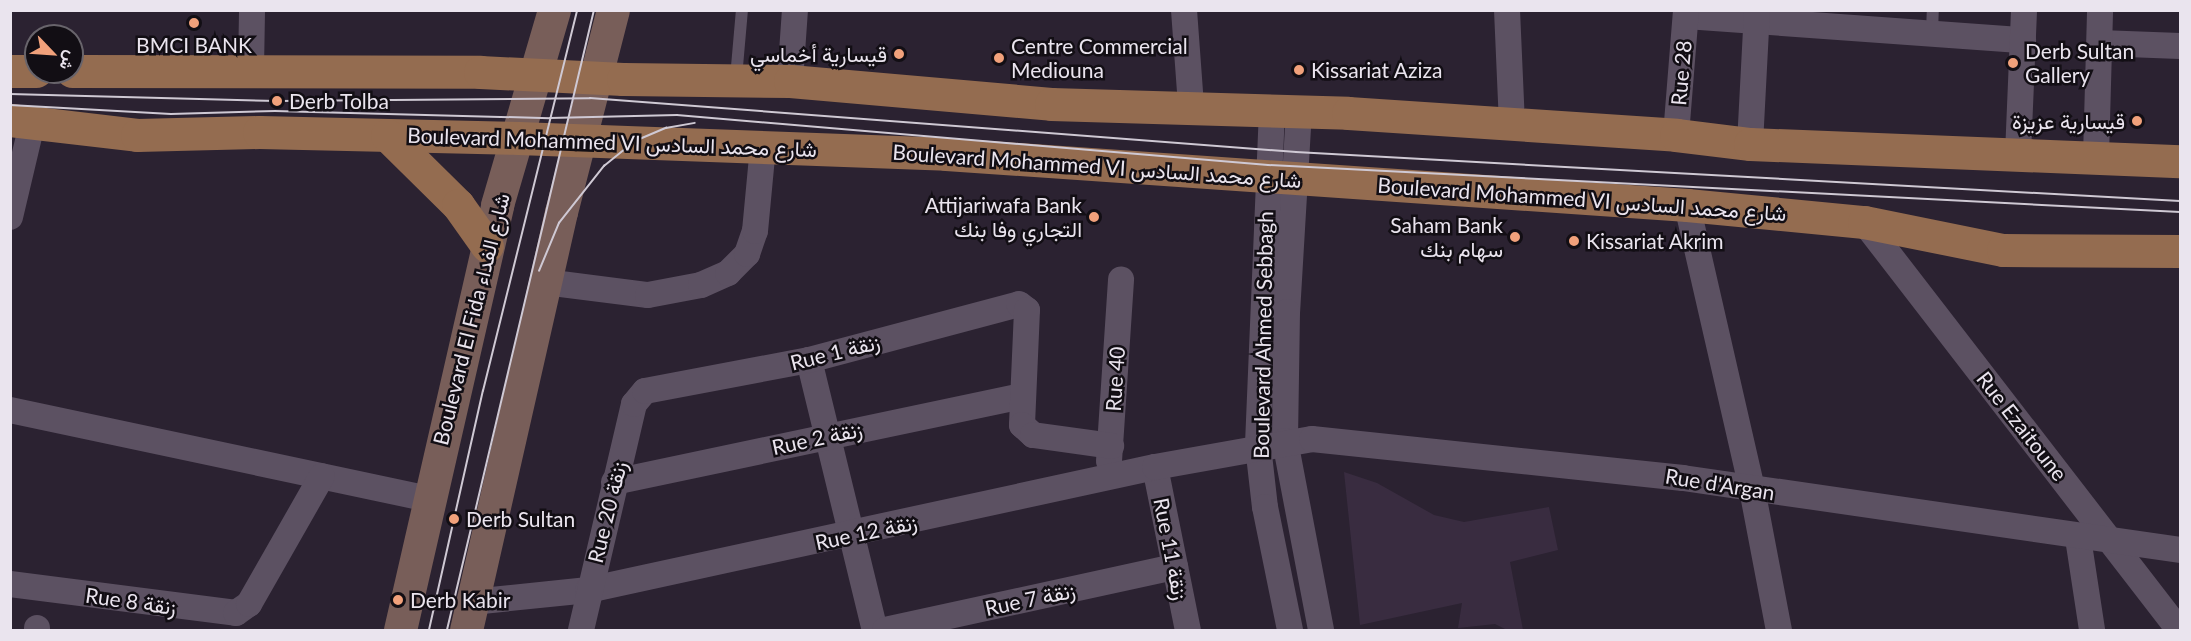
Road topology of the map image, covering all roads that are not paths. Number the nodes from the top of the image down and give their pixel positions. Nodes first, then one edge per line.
1 (252, 10) edge
2 (554, 10) edge
3 (614, 10) edge
4 (742, 10) edge
5 (795, 10) edge
6 (1184, 10) edge
7 (1507, 10) edge
8 (2024, 10) edge
9 (2100, 10) edge
10 (1686, 13) edge
11 (1757, 15) edge
12 (1854, 18) edge
13 (1933, 22) edge
14 (2023, 40) junction
15 (2100, 43) junction
16 (2181, 46) edge
17 (251, 69) junction
18 (84, 71) edge
19 (536, 74) junction
20 (596, 78) junction
21 (736, 79) junction
22 (790, 81) junction
23 (1191, 106) junction
24 (1285, 110) junction
25 (22, 120) edge
26 (1512, 125) junction
27 (387, 135) junction
28 (1676, 135) junction
29 (518, 138) junction
30 (579, 140) junction
31 (1750, 144) junction
32 (763, 147) junction
33 (2018, 154) junction
34 (2096, 156) junction
35 (2181, 161) edge
36 (1280, 178) junction
37 (1688, 205) junction
38 (10, 217) edge
39 (1864, 222) junction
40 (488, 246) junction
41 (2181, 251) edge
42 (1121, 279) dead end
43 (545, 282) junction
44 (1275, 312) junction
45 (809, 360) junction
46 (639, 395) joint
47 (1021, 396) junction
48 (10, 410) edge
49 (829, 435) junction
50 (1285, 441) junction
51 (1111, 446) junction
52 (1258, 446) junction
53 (1155, 467) junction
54 (321, 477) junction
55 (1106, 479) junction
56 (614, 482) junction
57 (1752, 489) junction
58 (428, 499) junction
59 (853, 535) junction
60 (2078, 538) junction
61 (2111, 542) junction
62 (2181, 550) edge
63 (1175, 567) junction
64 (10, 584) edge
65 (588, 590) junction
66 (469, 616) edge
67 (400, 630) edge
68 (581, 630) edge
69 (875, 630) edge
70 (885, 630) edge
71 (1188, 630) edge
72 (1290, 630) edge
73 (1321, 630) edge
74 (1779, 630) edge
75 (2092, 630) edge
76 (2179, 630) edge

1 - 17 street
2 - 19 main road, Boulevard El Fida شارع الفداء
3 - 20 main road
4 - 21 lane
5 - 22 street
6 - 23 street
7 - 26 street
8 - 14 street
9 - 15 street
10 - 11 street
10 - 28 street, Rue 28
11 - 12 street
11 - 31 street
12 - 13 street
13 - 14 street
14 - 33 street
15 - 16 street
15 - 34 street
17 - 18 main road
17 - 19 main road
19 - 20 main road
19 - 29 main road, Boulevard El Fida شارع الفداء
20 - 21 main road
20 - 30 main road
21 - 22 main road
22 - 23 main road
23 - 24 main road
24 - 26 main road
24 - 36 street, Boulevard Ahmed Sebbagh
25 - 27 main road, Boulevard Mohammed VI شارع محمد السادس
25 - 38 street
26 - 28 main road
27 - 29 main road, Boulevard Mohammed VI شارع محمد السادس
27 - 40 main road
28 - 31 main road
29 - 30 main road, Boulevard Mohammed VI شارع محمد السادس
29 - 40 main road, Boulevard El Fida شارع الفداء
30 - 32 main road, Boulevard Mohammed VI شارع محمد السادس
30 - 43 main road
31 - 33 main road
32 - 36 main road, Boulevard Mohammed VI شارع محمد السادس
32 - 43 street
33 - 34 main road
34 - 35 main road
36 - 37 main road, Boulevard Mohammed VI شارع محمد السادس
36 - 44 street, Boulevard Ahmed Sebbagh
37 - 39 main road, Boulevard Mohammed VI شارع محمد السادس
37 - 57 street
39 - 41 main road, Boulevard Mohammed VI شارع محمد السادس
39 - 61 street, Rue Ezaitoune
40 - 58 main road, Boulevard El Fida شارع الفداء
42 - 51 street, Rue 40
43 - 66 main road
44 - 50 street, Boulevard Ahmed Sebbagh
44 - 52 street, Boulevard Ahmed Sebbagh
45 - 46 street, Rue 1 زنقة
45 - 47 street, Rue 1 زنقة
45 - 49 street
46 - 56 street, Rue 20 زنقة
47 - 49 street, Rue 2 زنقة
47 - 51 street
48 - 54 street
49 - 56 street, Rue 2 زنقة
49 - 59 street
50 - 52 street, Rue d'Argan
50 - 57 street, Rue d'Argan
50 - 73 street, Boulevard Ahmed Sebbagh
51 - 55 street, Rue 40
52 - 53 street, Rue 12 زنقة
52 - 72 street, Boulevard Ahmed Sebbagh
53 - 55 street, Rue 12 زنقة
53 - 63 street, Rue 11 زنقة
54 - 58 street
54 - 64 street, Rue 8 زنقة
55 - 59 street, Rue 12 زنقة
56 - 65 street, Rue 20 زنقة
57 - 60 street, Rue d'Argan
57 - 74 street
58 - 67 main road, Boulevard El Fida شارع الفداء
59 - 65 street, Rue 12 زنقة
59 - 69 street
60 - 61 street, Rue d'Argan
60 - 75 street
61 - 62 street, Rue d'Argan
61 - 76 street, Rue Ezaitoune
63 - 70 street, Rue 7 زنقة
63 - 71 street, Rue 11 زنقة
65 - 66 street, Rue 12 زنقة
65 - 68 street, Rue 20 زنقة

